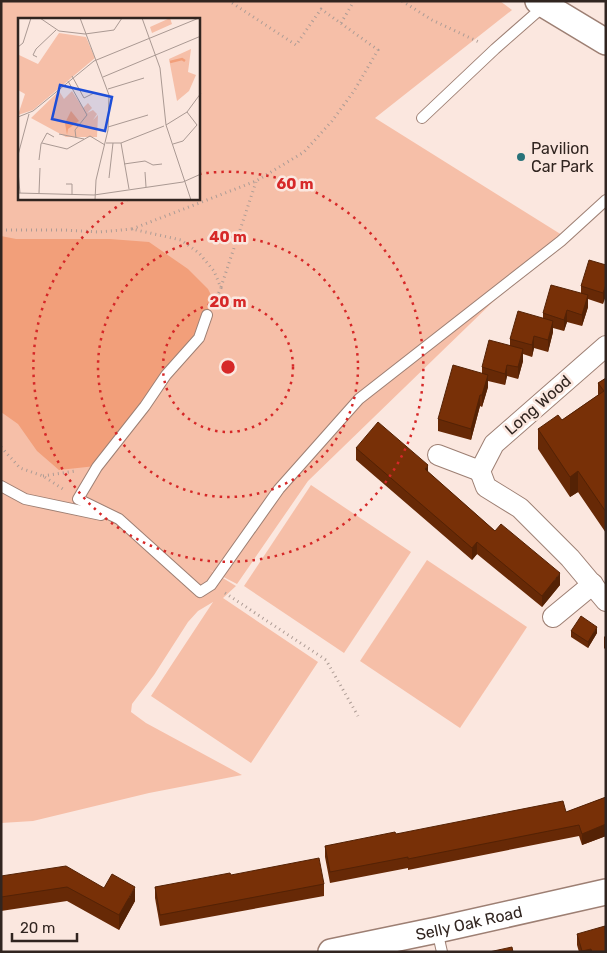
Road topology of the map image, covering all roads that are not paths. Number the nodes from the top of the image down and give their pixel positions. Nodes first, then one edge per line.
1 (541, 4) edge
2 (606, 42) edge
3 (422, 118) dead end
4 (606, 200) edge
5 (207, 315) road end
6 (606, 346) edge
7 (438, 455) dead end
8 (480, 471) junction
9 (1, 486) edge
10 (118, 519) junction
11 (593, 584) junction
12 (606, 601) edge
13 (553, 617) dead end
14 (606, 892) edge
15 (439, 941) edge
16 (332, 952) edge

1 - 2 street
1 - 3 lane
4 - 10 lane
5 - 10 lane
6 - 8 street, Long Wood
7 - 8 street
8 - 11 street
9 - 10 lane
11 - 12 street
11 - 13 street
14 - 15 street, Selly Oak Road
15 - 16 street, Selly Oak Road

